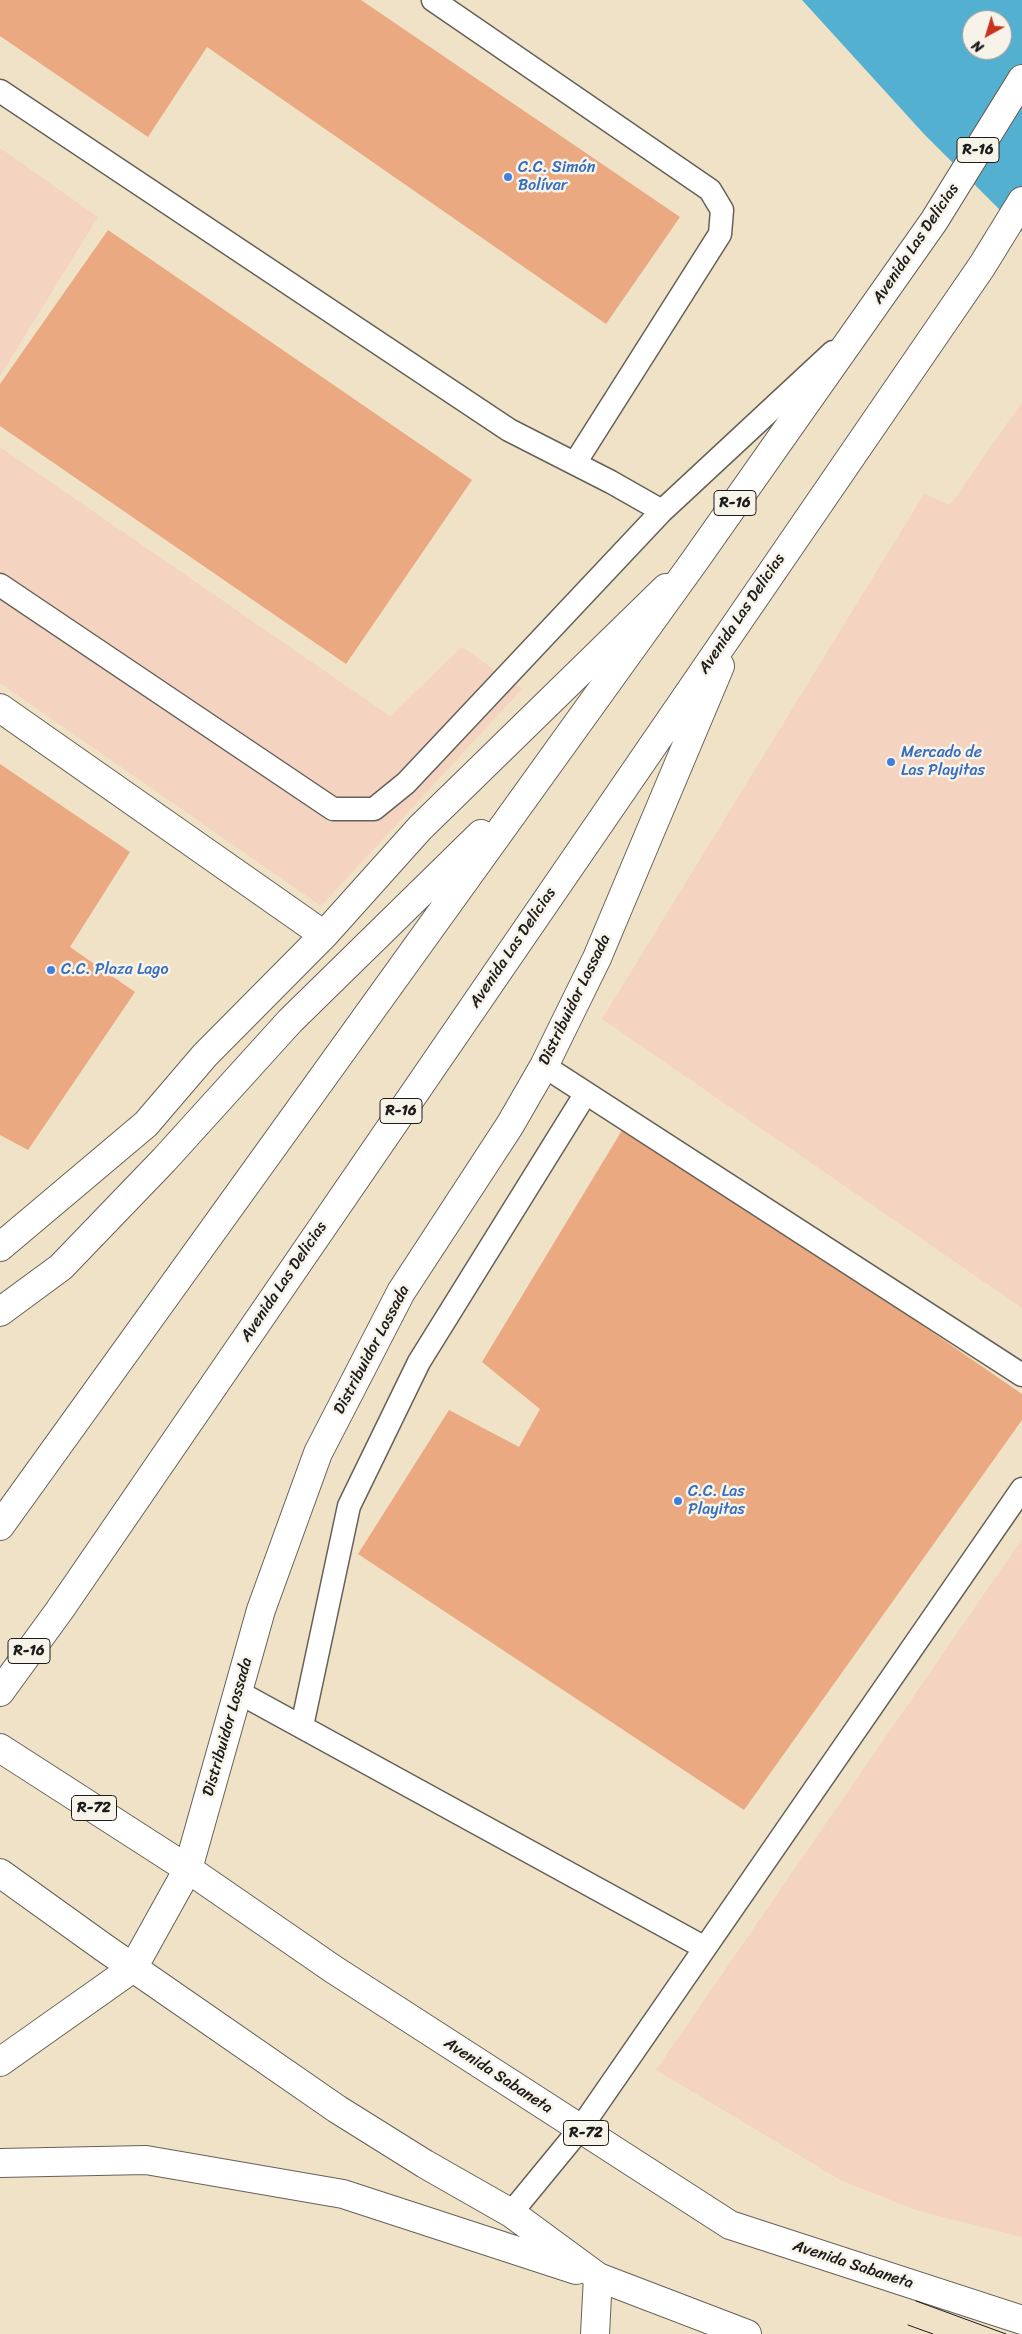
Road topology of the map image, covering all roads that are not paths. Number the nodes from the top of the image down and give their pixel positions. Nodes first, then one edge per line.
1 (433, 0) edge
2 (1022, 79) edge
3 (0, 91) edge
4 (1022, 202) edge
5 (859, 327) junction
6 (576, 463) junction
7 (662, 511) junction
8 (696, 559) junction
9 (0, 585) edge
10 (743, 611) junction
11 (0, 708) edge
12 (534, 782) junction
13 (324, 935) junction
14 (544, 1066) junction
15 (586, 1093) junction
16 (0, 1247) edge
17 (0, 1312) edge
18 (1022, 1375) edge
19 (1022, 1489) edge
20 (0, 1526) edge
21 (0, 1692) edge
22 (238, 1692) junction
23 (302, 1726) junction
24 (0, 1748) edge
25 (188, 1869) junction
26 (0, 1873) edge
27 (705, 1948) junction
28 (133, 1968) junction
29 (0, 2062) edge
30 (580, 2129) junction
31 (0, 2163) edge
32 (511, 2212) junction
33 (598, 2277) junction
34 (1022, 2320) edge
35 (595, 2334) edge
36 (747, 2334) edge

1 - 6 lane
2 - 5 main road, Avenida Las Delicias / R-16
3 - 6 lane
4 - 10 main road, Avenida Las Delicias / R-16
5 - 7 lane
5 - 8 main road, Avenida Las Delicias / R-16
6 - 7 lane
7 - 9 lane
8 - 12 main road, Avenida Las Delicias / R-16
8 - 13 main road
10 - 14 main road, Distribuidor Lossada
10 - 21 main road, Avenida Las Delicias / R-16
11 - 13 main road
12 - 17 main road
12 - 20 main road, Avenida Las Delicias / R-16
13 - 16 main road
14 - 15 lane
14 - 22 main road, Distribuidor Lossada
15 - 18 lane
15 - 23 lane
19 - 27 lane
22 - 23 lane
22 - 25 main road, Distribuidor Lossada
23 - 27 lane
24 - 25 main road, R-72
25 - 28 main road, Distribuidor Lossada
25 - 30 main road, Avenida Sabaneta / R-72
26 - 28 main road
27 - 30 lane
28 - 29 main road, Distribuidor Lossada
28 - 32 main road
30 - 32 lane
30 - 34 main road, Avenida Sabaneta / R-72
31 - 33 main road
32 - 33 main road
33 - 35 main road
33 - 36 main road

